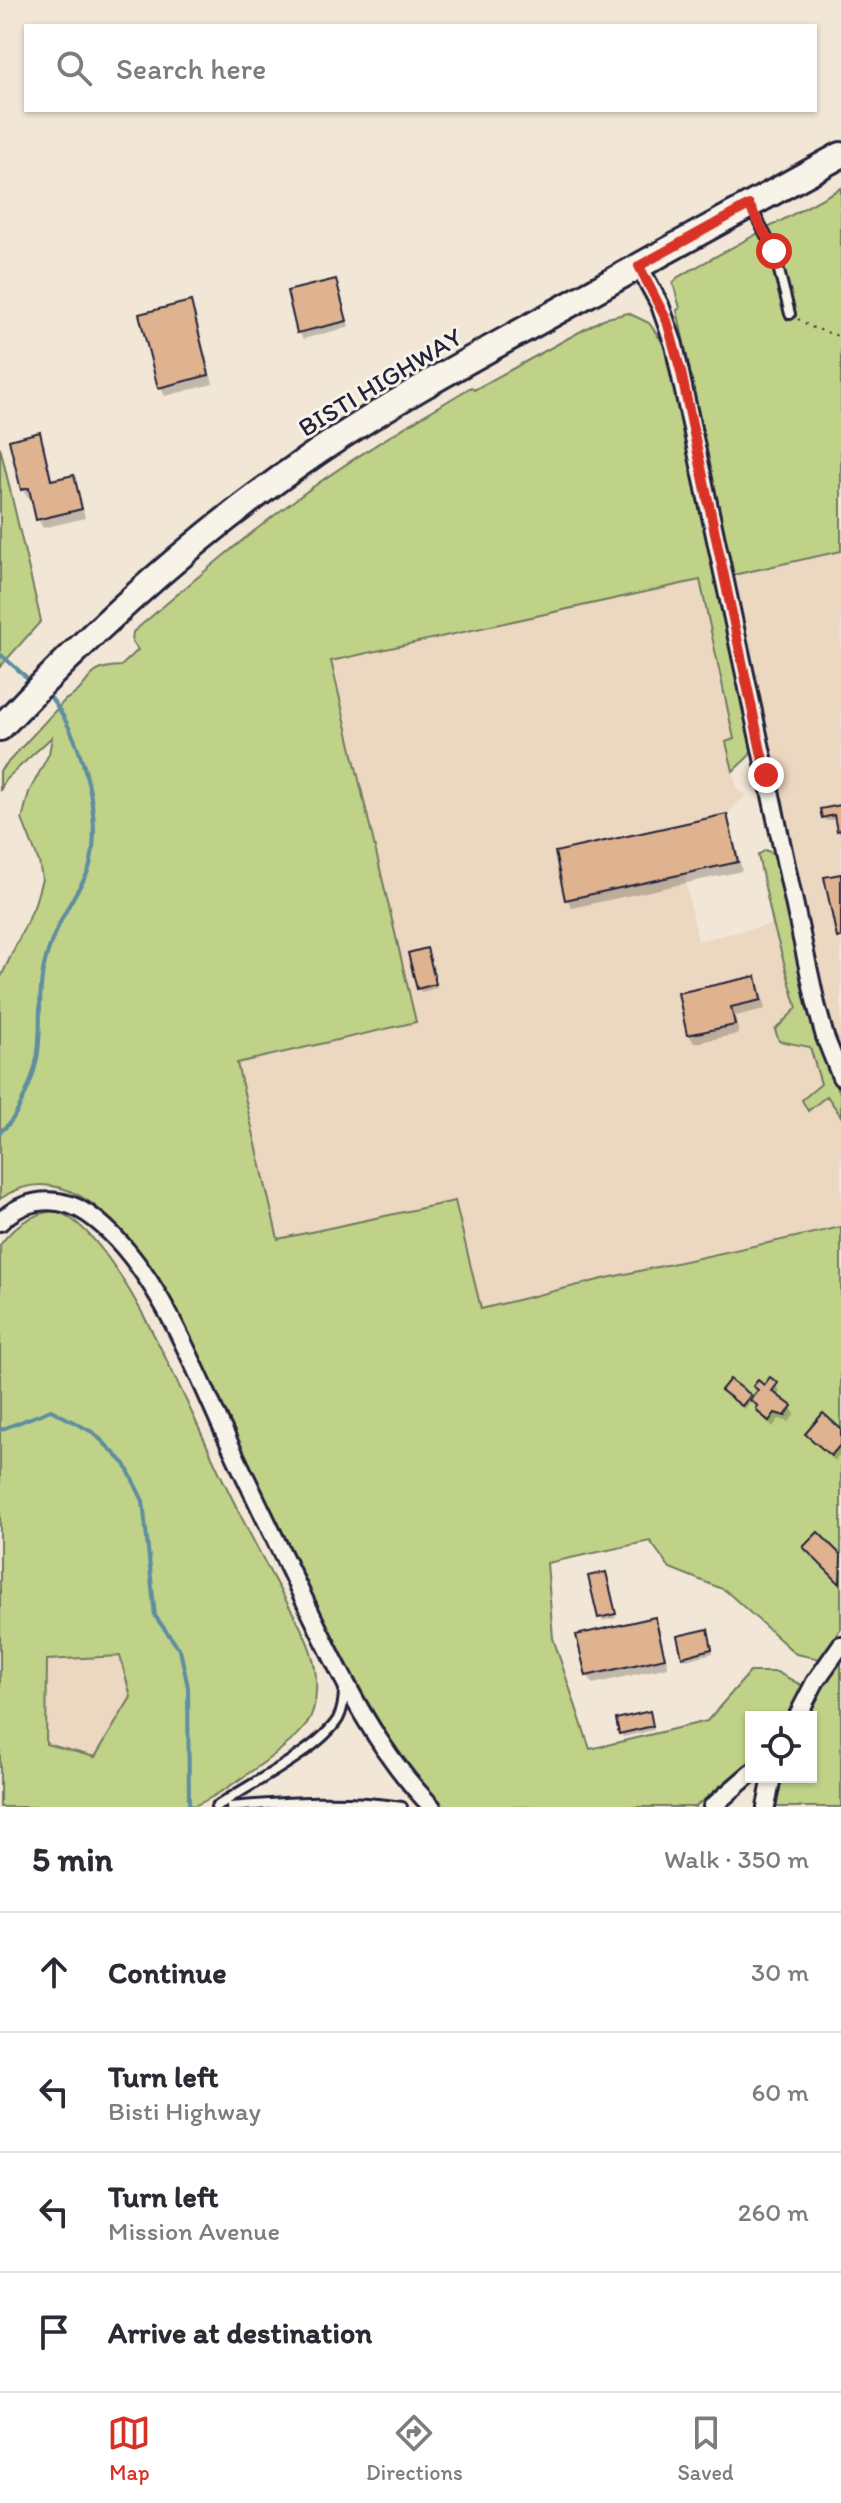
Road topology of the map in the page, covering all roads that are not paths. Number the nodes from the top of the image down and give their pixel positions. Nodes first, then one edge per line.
1 (841, 155) edge
2 (749, 205) junction
3 (639, 266) junction
4 (790, 314) road end
5 (0, 728) edge
6 (841, 1077) edge
7 (0, 1222) edge
8 (841, 1645) edge
9 (345, 1682) junction
10 (800, 1711) edge
11 (745, 1778) edge
12 (771, 1783) edge
13 (216, 1807) edge
14 (231, 1807) edge
15 (402, 1807) edge
16 (432, 1807) edge
17 (712, 1807) edge
18 (766, 1807) edge

1 - 2 main road, BISTI HIGHWAY
2 - 3 main road, BISTI HIGHWAY
2 - 4 lane
3 - 5 main road, BISTI HIGHWAY
3 - 6 street
7 - 9 street
8 - 10 street
9 - 13 lane
9 - 16 street
11 - 17 street
12 - 18 street
14 - 15 lane

